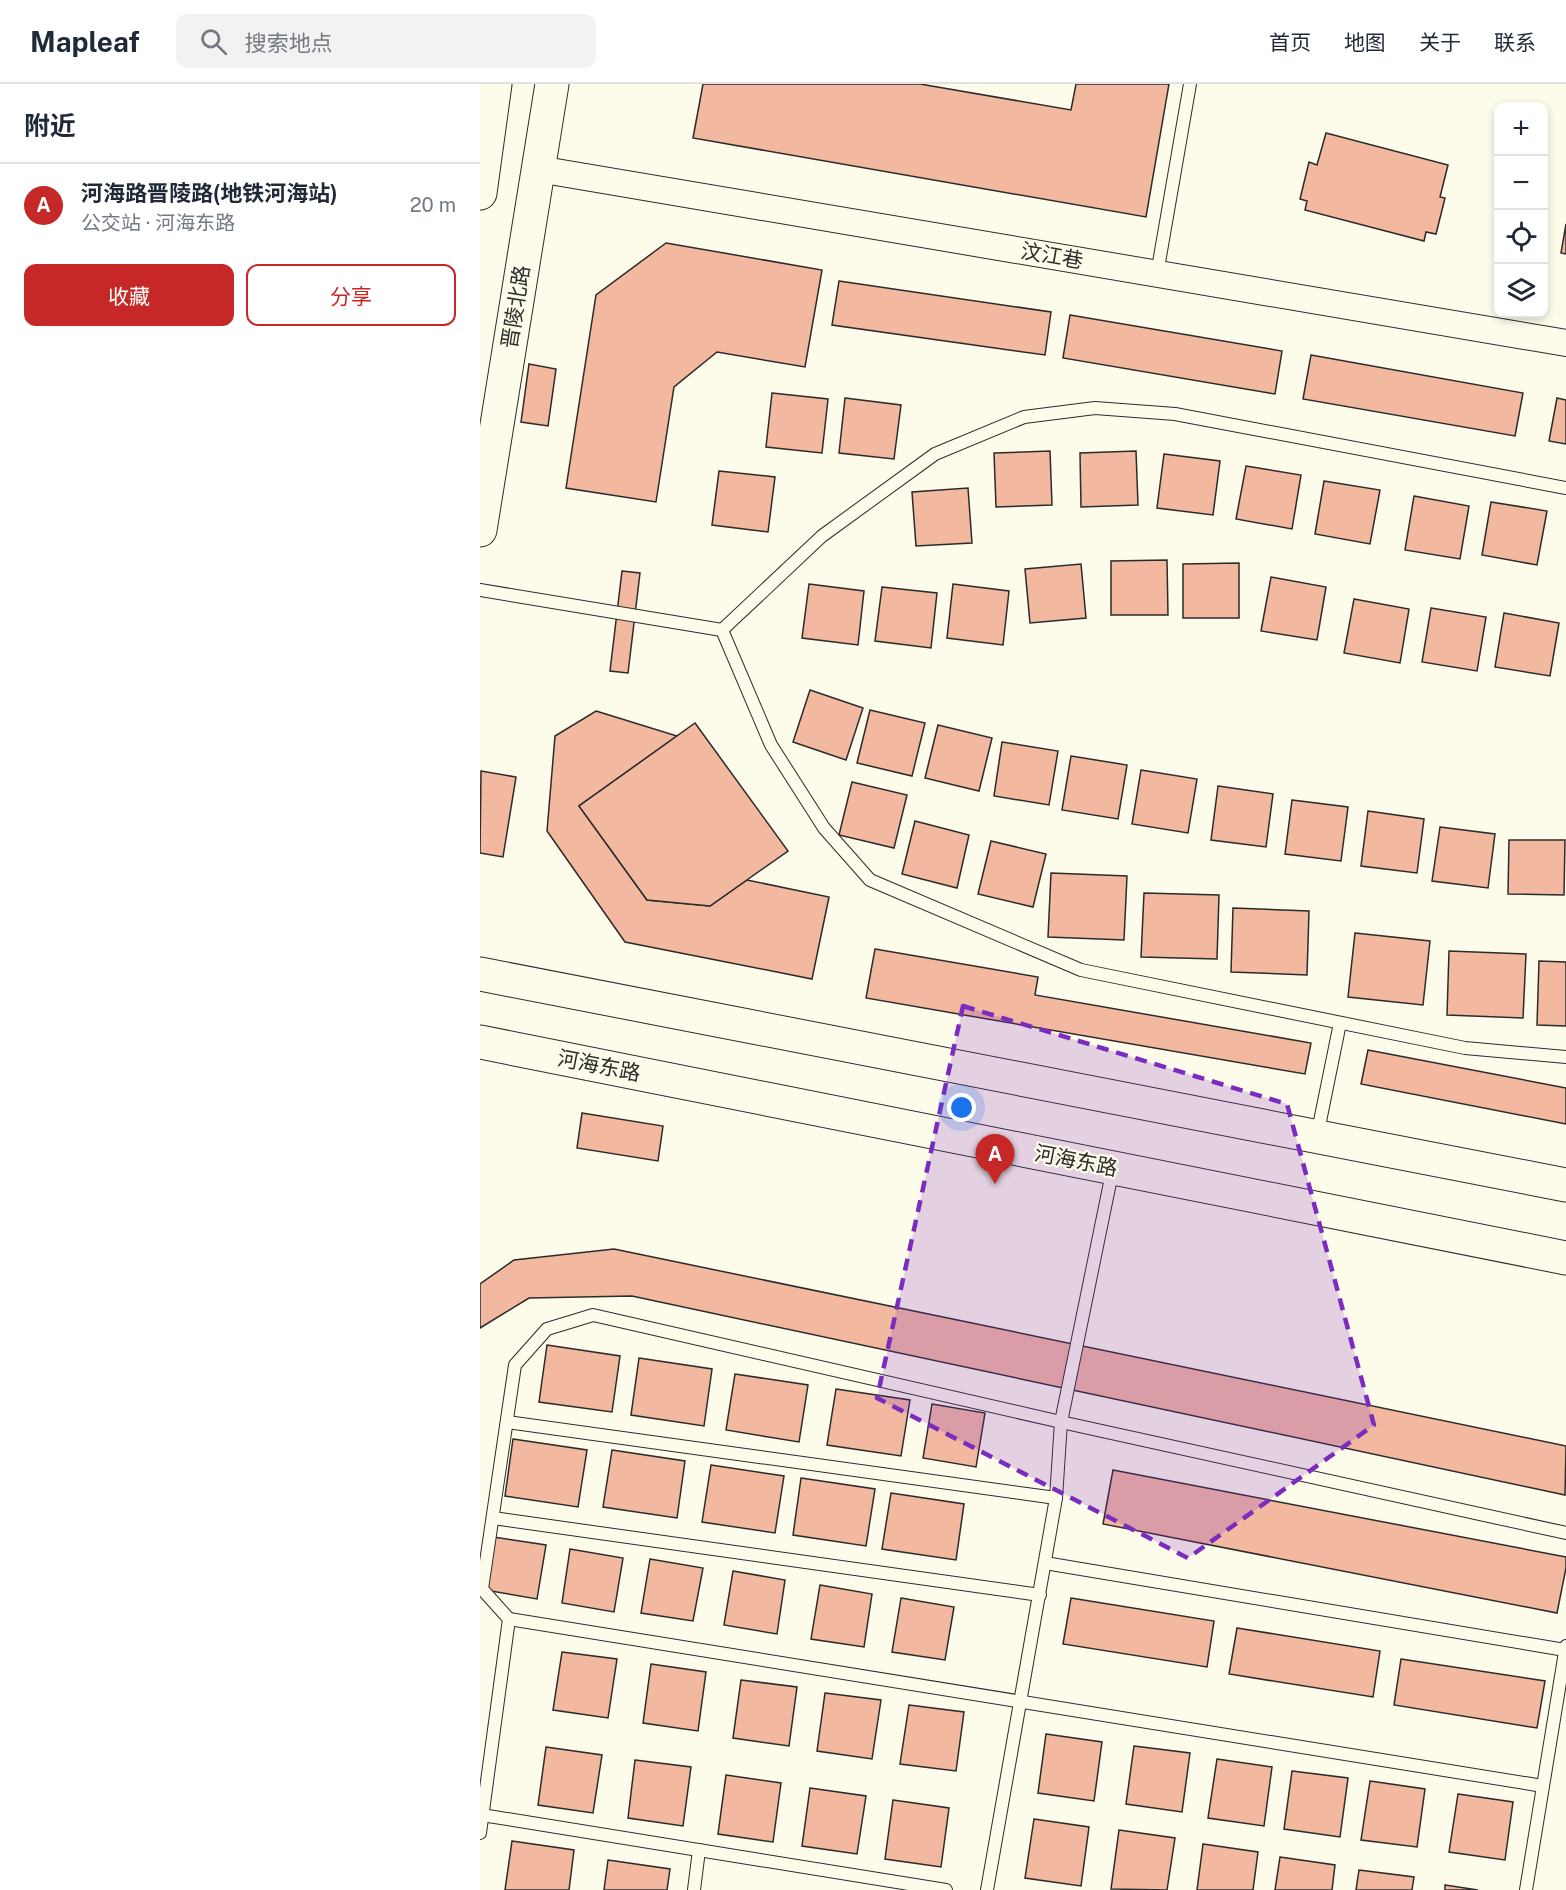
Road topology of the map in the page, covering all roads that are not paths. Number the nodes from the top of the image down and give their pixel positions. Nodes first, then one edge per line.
1 (495, 84) edge
2 (552, 84) edge
3 (1190, 84) edge
4 (538, 169) junction
5 (480, 186) edge
6 (1157, 274) junction
7 (1566, 343) edge
8 (1566, 488) edge
9 (480, 530) edge
10 (480, 590) edge
11 (722, 630) junction
12 (480, 974) edge
13 (1340, 1023) junction
14 (480, 1042) edge
15 (1566, 1057) edge
16 (1317, 1136) junction
17 (1113, 1168) junction
18 (1566, 1185) edge
19 (1566, 1258) edge
20 (507, 1422) junction
21 (1061, 1422) junction
22 (1056, 1498) junction
23 (493, 1518) junction
24 (1566, 1533) edge
25 (1045, 1563) junction
26 (1040, 1595) junction
27 (509, 1619) junction
28 (1566, 1646) edge
29 (1565, 1650) edge
30 (1020, 1702) junction
31 (1543, 1786) junction
32 (482, 1815) junction
33 (480, 1833) edge
34 (699, 1850) junction
35 (694, 1890) edge
36 (946, 1890) edge
37 (987, 1890) edge
38 (1526, 1890) edge

1 - 5 main road
2 - 4 main road, 晋陵北路
3 - 6 lane
4 - 6 street, 汶江巷
4 - 9 main road, 晋陵北路
6 - 7 street, 汶江巷
8 - 11 lane
10 - 11 lane
11 - 13 lane
12 - 16 main road
13 - 15 lane
13 - 16 lane
14 - 17 main road, 河海东路
16 - 18 main road
17 - 19 main road, 河海东路
17 - 21 lane
20 - 21 lane
20 - 22 lane
20 - 23 lane
21 - 22 lane
21 - 24 lane
22 - 25 lane
23 - 26 lane
23 - 27 lane
25 - 26 lane
25 - 29 lane
26 - 30 lane
27 - 30 lane
27 - 32 lane
28 - 29 lane
29 - 31 lane
30 - 31 lane
30 - 37 lane
31 - 38 lane
32 - 33 lane
32 - 34 lane
34 - 35 lane
34 - 36 lane

